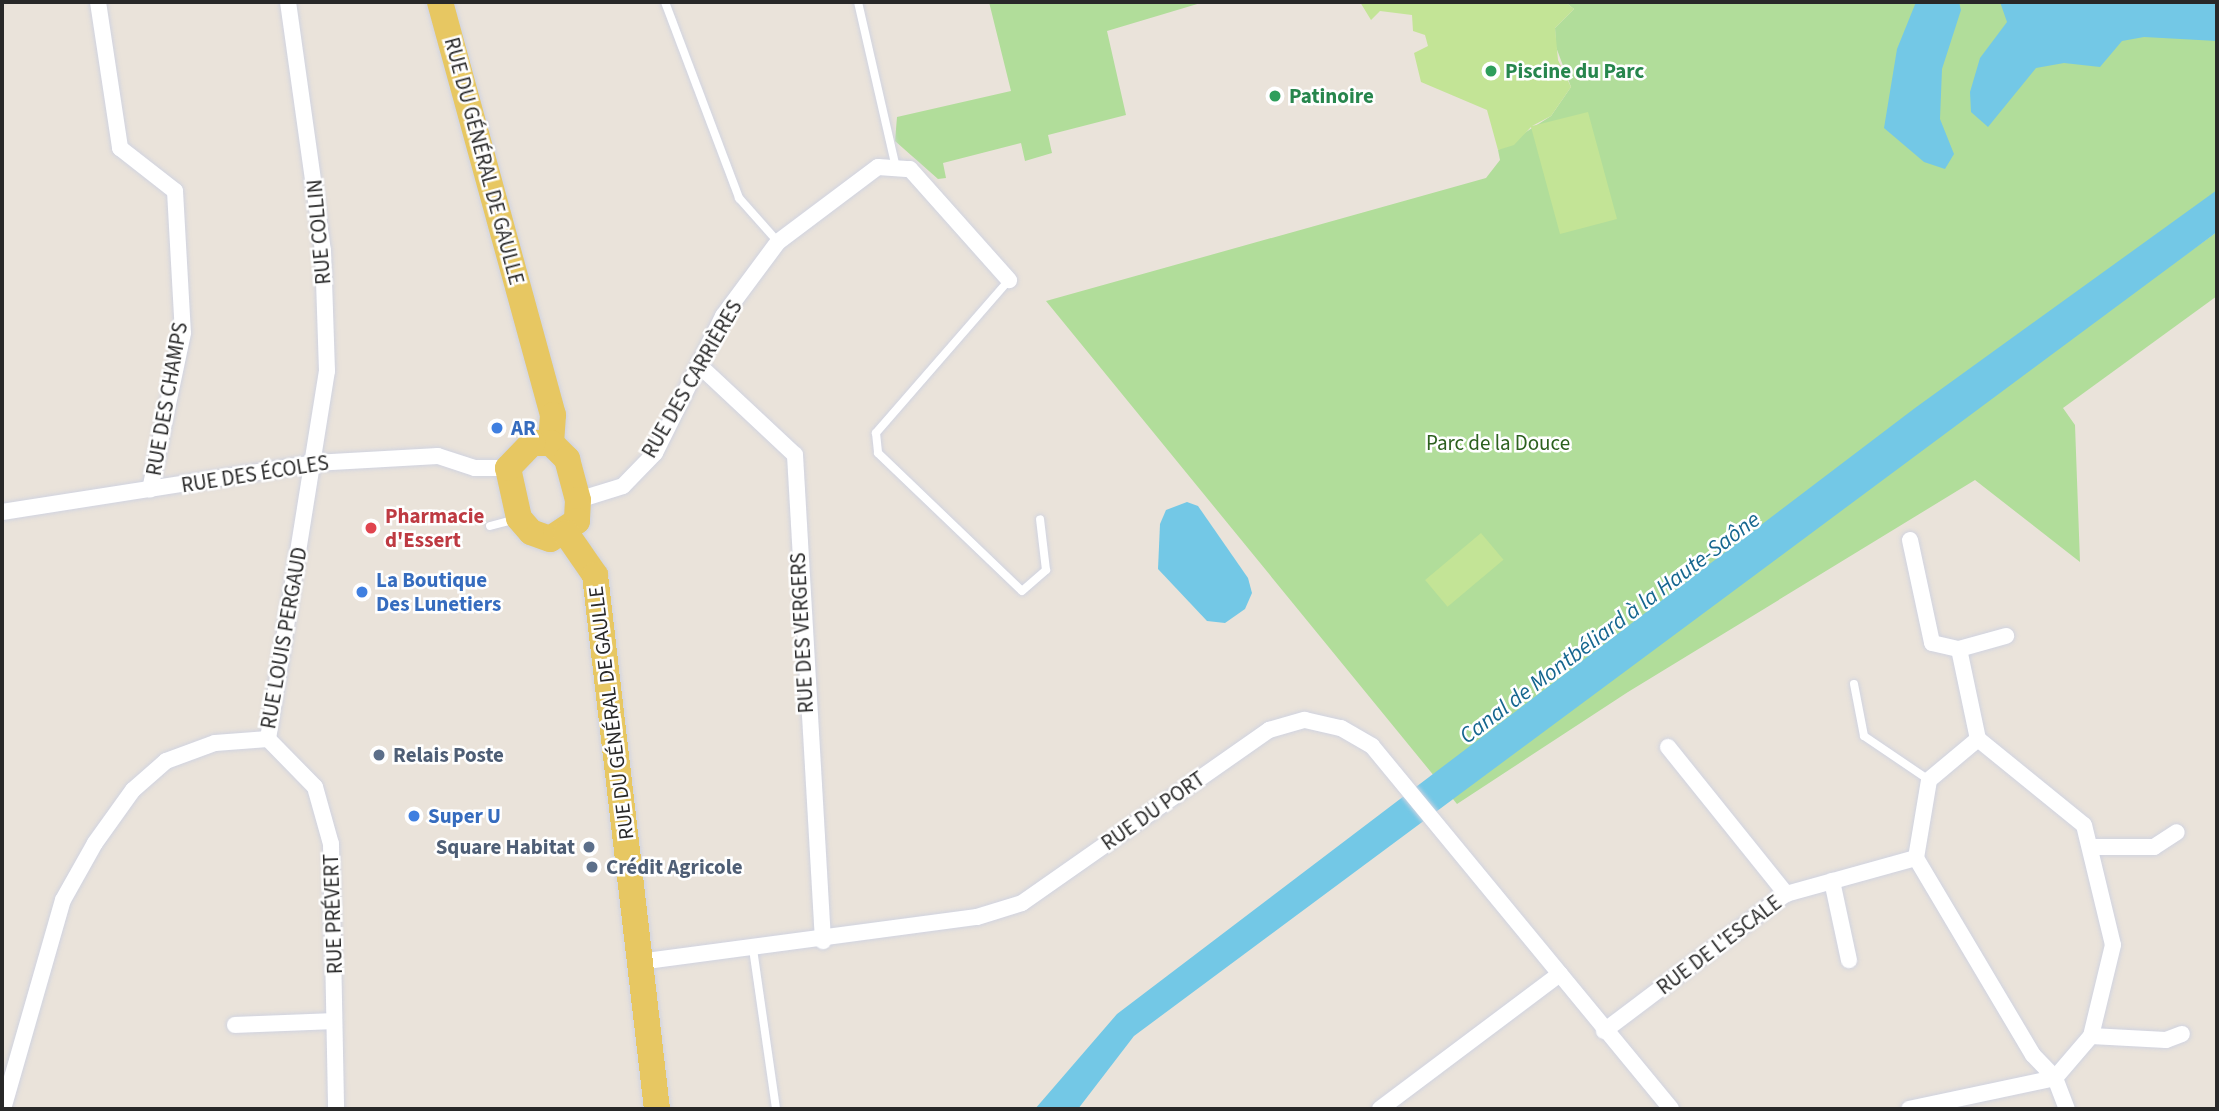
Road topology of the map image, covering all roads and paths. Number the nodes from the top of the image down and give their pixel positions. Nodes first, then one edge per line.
1 (98, 2) edge
2 (288, 2) edge
3 (440, 2) edge
4 (665, 2) edge
5 (858, 2) edge
6 (895, 164) junction
7 (778, 242) junction
8 (1009, 280) joint
9 (700, 366) junction
10 (551, 443) junction
11 (314, 463) junction
12 (508, 468) junction
13 (150, 490) junction
14 (578, 500) junction
15 (2, 512) edge
16 (519, 518) junction
17 (1040, 519) dead end
18 (490, 526) dead end
19 (566, 533) junction
20 (1910, 540) dead end
21 (2006, 636) dead end
22 (1959, 649) junction
23 (1854, 684) dead end
24 (268, 739) junction
25 (1978, 739) junction
26 (1668, 747) dead end
27 (1929, 780) junction
28 (2178, 832) dead end
29 (2094, 847) junction
30 (1916, 858) junction
31 (1832, 881) junction
32 (1786, 894) junction
33 (824, 941) junction
34 (753, 949) junction
35 (1849, 960) dead end
36 (639, 962) junction
37 (1560, 974) junction
38 (334, 1021) junction
39 (235, 1025) dead end
40 (1604, 1031) junction
41 (2182, 1034) dead end
42 (2091, 1035) junction
43 (2055, 1078) junction
44 (1955, 1105) edge
45 (3, 1109) edge
46 (336, 1109) edge
47 (657, 1109) edge
48 (776, 1109) edge
49 (1380, 1109) edge
50 (1671, 1109) edge
51 (1909, 1109) edge
52 (2067, 1109) edge

1 - 13 street, RUE DES CHAMPS
2 - 11 street, RUE COLLIN
3 - 10 main road, RUE DU GÉNÉRAL DE GAULLE
4 - 7 lane
5 - 6 lane
6 - 7 street, RUE DES CARRIÈRES
6 - 8 street
7 - 9 street, RUE DES CARRIÈRES
8 - 17 lane
9 - 14 street, RUE DES CARRIÈRES
9 - 33 street, RUE DES VERGERS
10 - 12 main road
10 - 14 main road
11 - 12 street, RUE DES ÉCOLES
11 - 13 street, RUE DES ÉCOLES
11 - 24 street, RUE LOUIS PERGAUD
12 - 16 main road
13 - 15 street, RUE DES ÉCOLES
14 - 19 main road
16 - 18 lane
16 - 19 main road
19 - 36 main road, RUE DU GÉNÉRAL DE GAULLE
20 - 22 street
21 - 22 street
22 - 25 street
23 - 27 lane
24 - 38 street, RUE PRÉVERT
24 - 45 street, RUE LOUIS PERGAUD
25 - 27 street
25 - 29 street
26 - 32 street
27 - 30 street
28 - 29 street
29 - 42 street
30 - 31 street, RUE DE L'ESCALE
30 - 43 street
31 - 32 street, RUE DE L'ESCALE
31 - 35 street
32 - 40 street, RUE DE L'ESCALE
33 - 34 street, RUE DU PORT
33 - 37 street, RUE DU PORT
34 - 36 street, RUE DU PORT
34 - 48 lane
36 - 47 main road, RUE DU GÉNÉRAL DE GAULLE
37 - 40 street, RUE DU PORT
37 - 49 street
38 - 39 street
38 - 46 street, RUE PRÉVERT
40 - 50 street, RUE DU PORT
41 - 42 street
42 - 43 street
43 - 44 street
43 - 52 street
44 - 51 street

